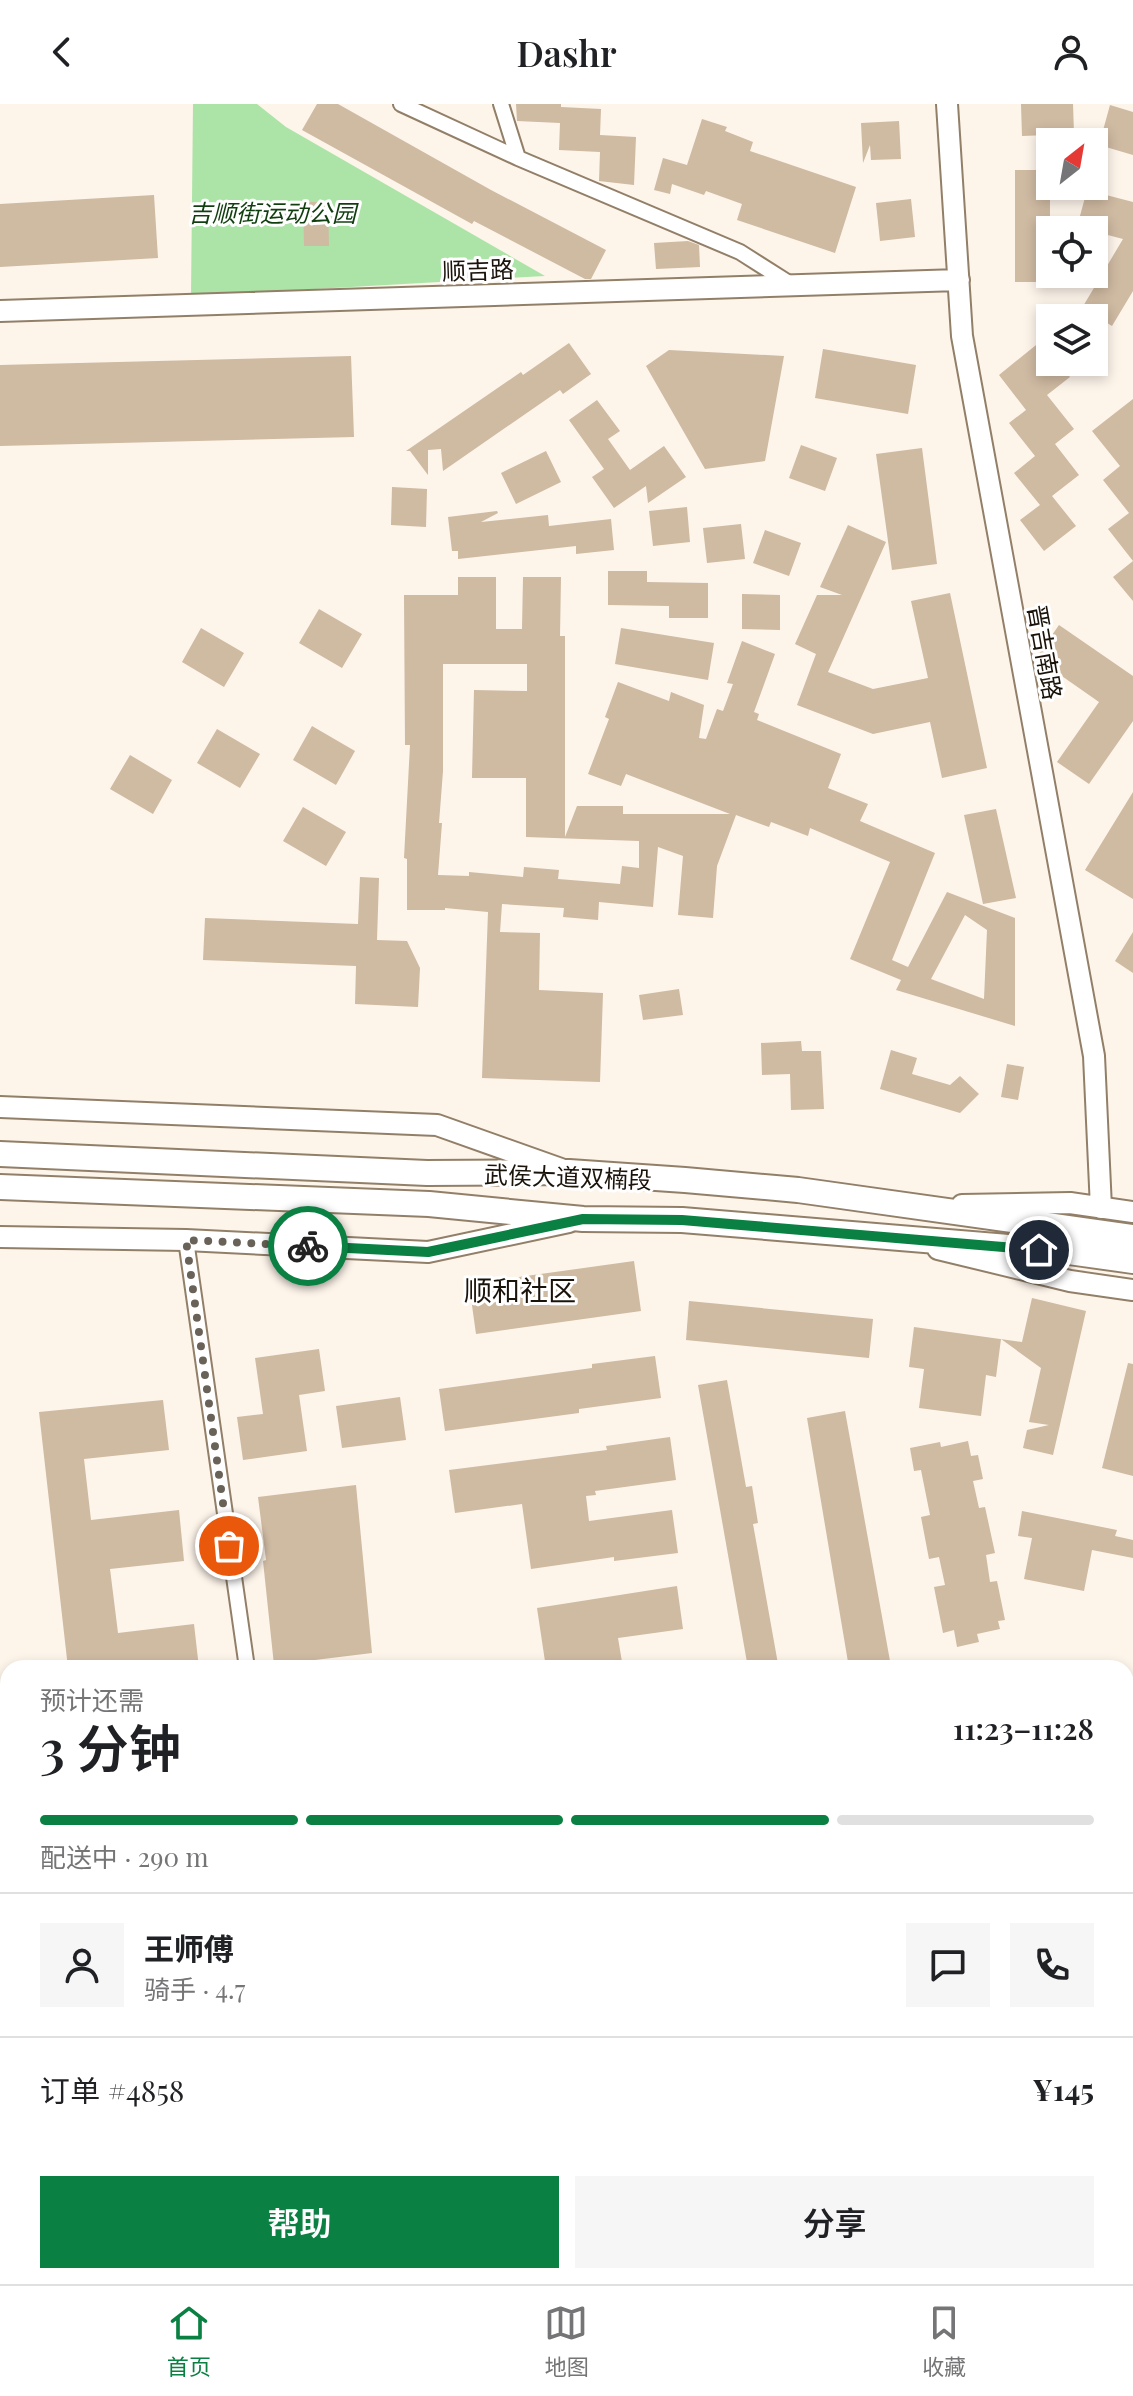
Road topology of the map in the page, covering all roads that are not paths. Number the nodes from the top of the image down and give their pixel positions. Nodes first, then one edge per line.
1 (401, 104) edge
2 (501, 104) edge
3 (947, 104) edge
4 (518, 158) junction
5 (959, 280) junction
6 (792, 285) junction
7 (0, 311) edge
8 (0, 1107) edge
9 (0, 1154) edge
10 (569, 1172) junction
11 (0, 1187) edge
12 (911, 1206) junction
13 (1101, 1208) junction
14 (1133, 1212) edge
15 (583, 1219) junction
16 (0, 1237) edge
17 (887, 1237) junction
18 (1133, 1237) edge
19 (186, 1240) junction
20 (1072, 1241) junction
21 (1133, 1261) edge
22 (1133, 1290) edge
23 (246, 1660) edge

1 - 4 street
2 - 4 street
3 - 5 street, 晋吉南路
4 - 6 street
5 - 6 street, 顺吉路
5 - 13 street, 晋吉南路
6 - 7 street, 顺吉路
8 - 10 street
9 - 10 main road, 武侯大道双楠段
10 - 12 main road, 武侯大道双楠段
11 - 15 main road, 武侯大道双楠段
12 - 13 street
12 - 20 main road, 武侯大道双楠段
13 - 14 street
15 - 17 main road, 武侯大道双楠段
15 - 19 street
16 - 19 street
17 - 20 main road, 武侯大道双楠段
17 - 22 street
18 - 20 main road, 武侯大道双楠段
19 - 23 street
20 - 21 main road, 武侯大道双楠段

